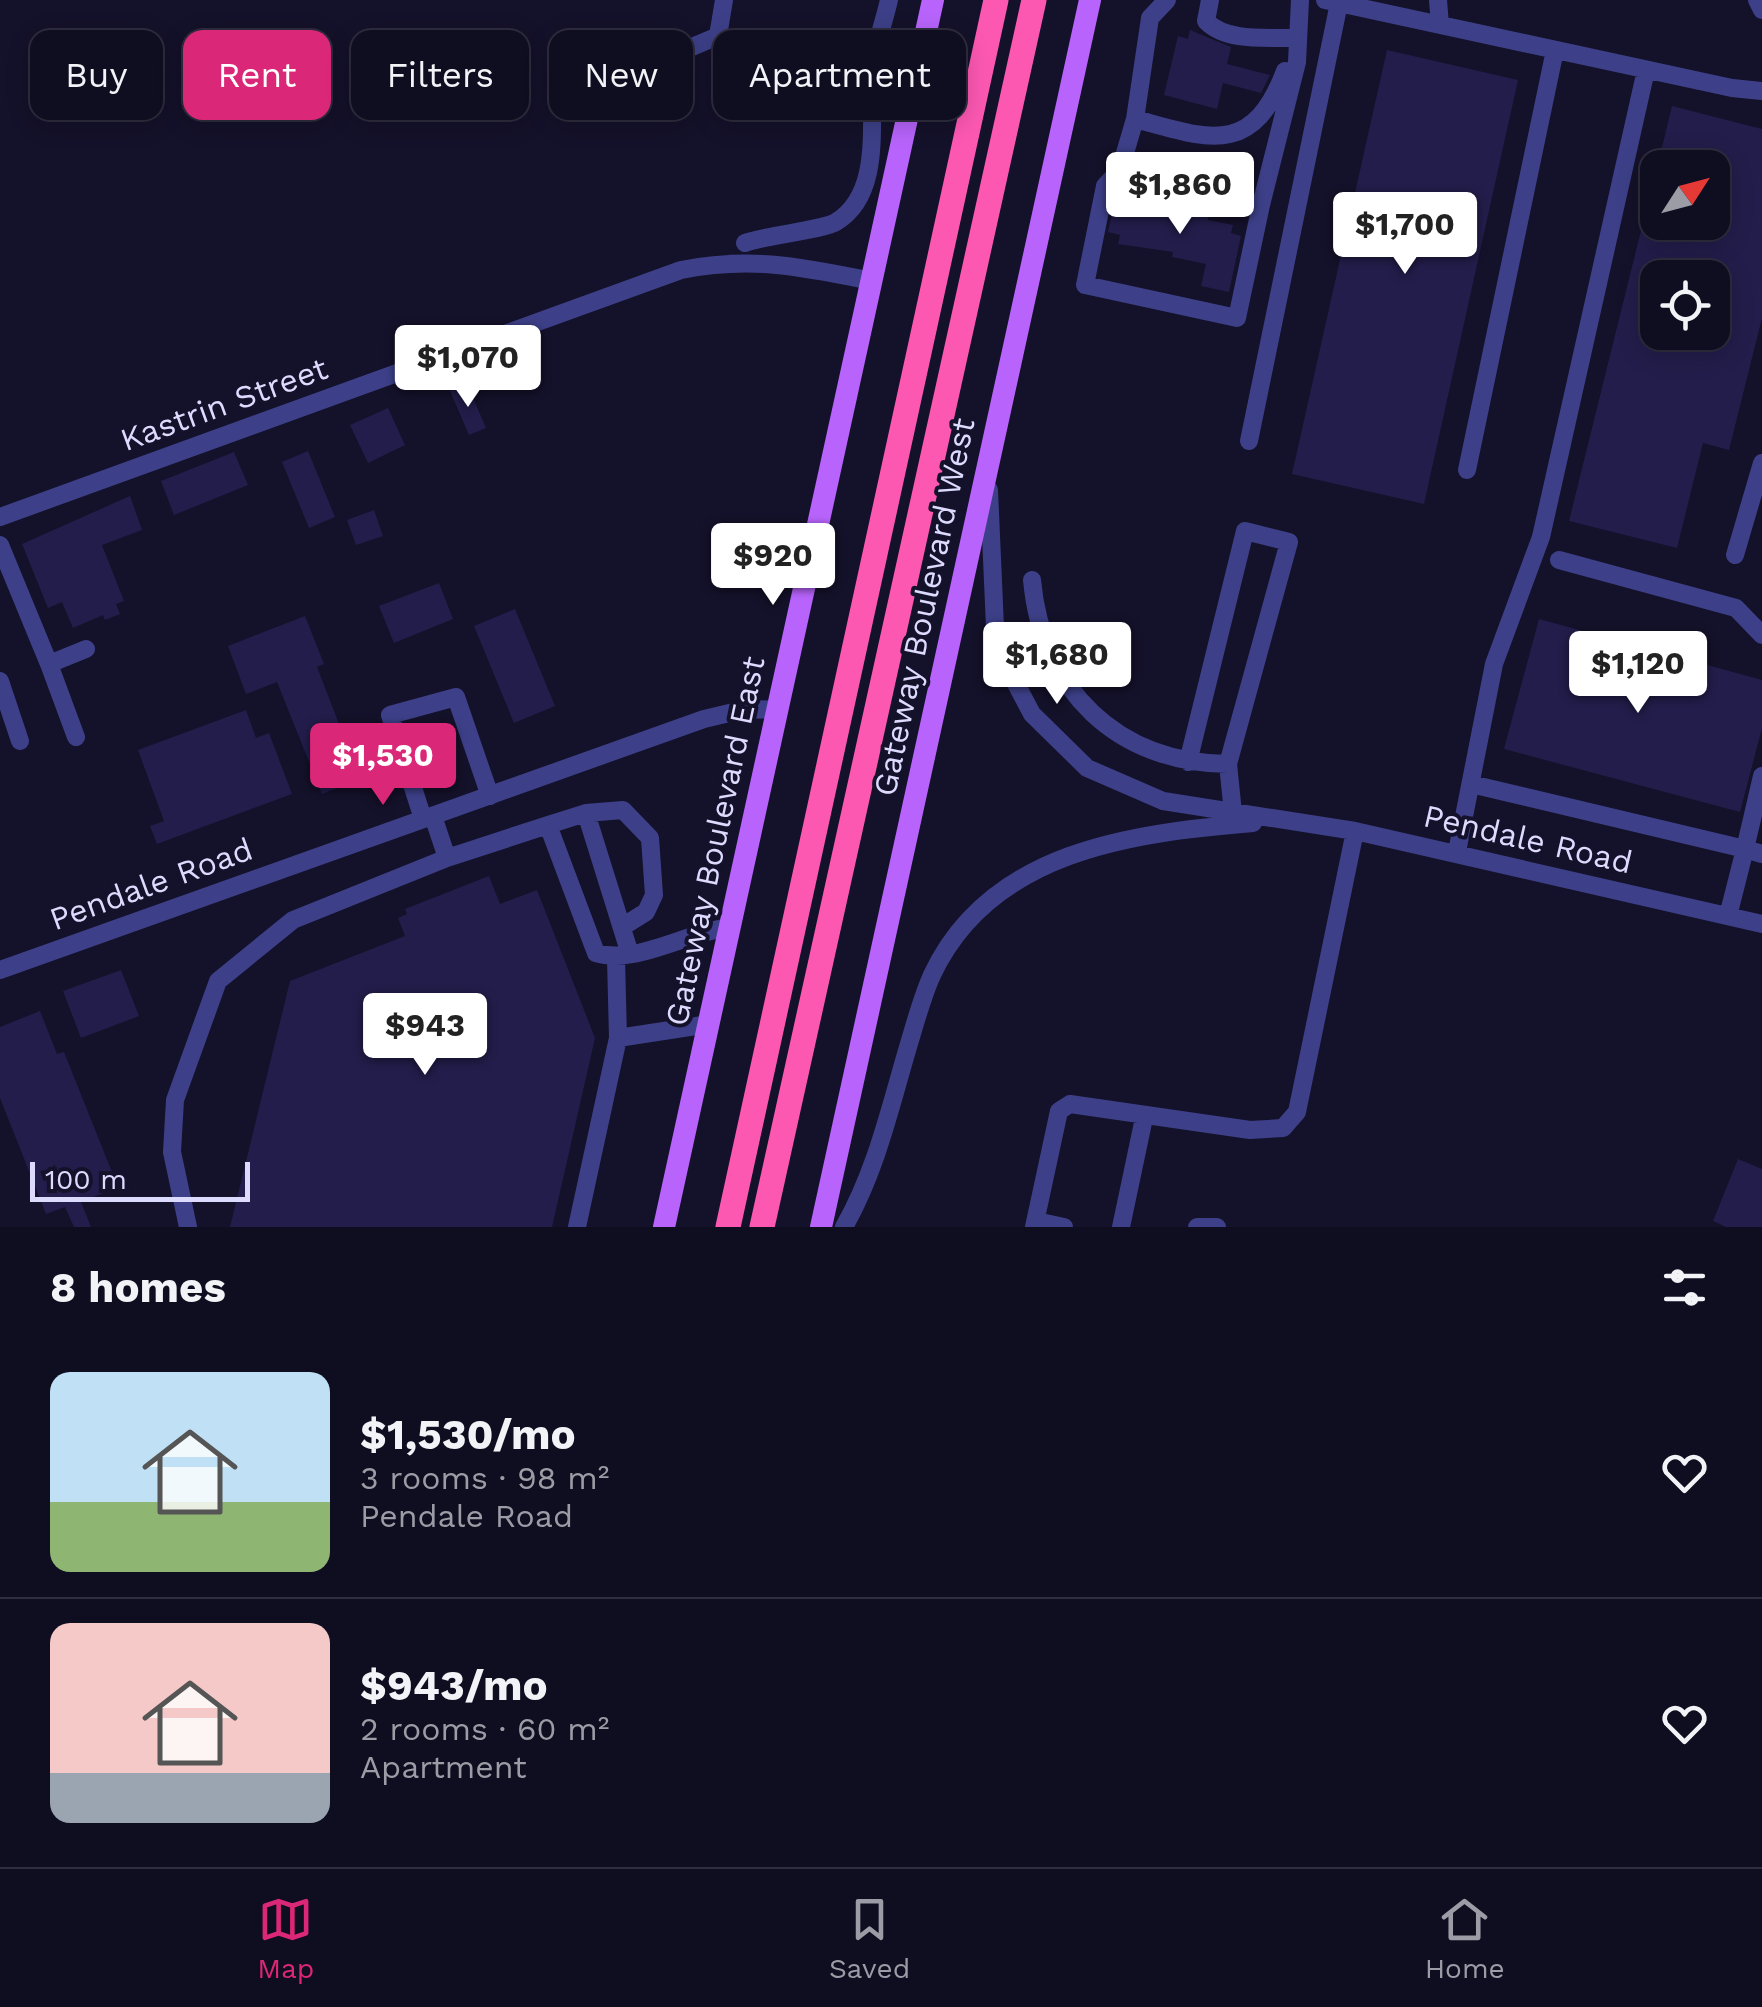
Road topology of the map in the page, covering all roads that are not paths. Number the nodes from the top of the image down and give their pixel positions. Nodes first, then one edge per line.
1 (724, 0) edge
2 (889, 0) edge
3 (933, 0) edge
4 (996, 0) edge
5 (1034, 0) edge
6 (1090, 0) edge
7 (1167, 0) edge
8 (1210, 0) edge
9 (1300, 0) edge
10 (1438, 0) edge
11 (1757, 0) edge
12 (1332, 2) edge
13 (1762, 10) edge
14 (1440, 25) junction
15 (719, 30) edge
16 (882, 30) edge
17 (927, 30) edge
18 (1297, 38) junction
19 (1555, 50) junction
20 (1646, 70) junction
21 (1762, 91) edge
22 (1135, 119) junction
23 (871, 120) edge
24 (907, 120) edge
25 (1120, 170) junction
26 (1260, 205) junction
27 (745, 242) dead end
28 (872, 281) junction
29 (1249, 441) dead end
30 (1762, 463) edge
31 (988, 467) junction
32 (1466, 470) dead end
33 (0, 517) edge
34 (0, 545) edge
35 (1735, 555) dead end
36 (1559, 560) dead end
37 (1032, 580) dead end
38 (1762, 636) edge
39 (86, 649) dead end
40 (49, 664) junction
41 (0, 681) edge
42 (777, 709) junction
43 (76, 737) dead end
44 (20, 741) dead end
45 (1188, 762) junction
46 (1228, 764) junction
47 (1762, 776) edge
48 (1471, 784) junction
49 (490, 796) junction
50 (586, 813) junction
51 (1233, 813) junction
52 (428, 818) junction
53 (1278, 820) junction
54 (548, 825) junction
55 (1355, 831) junction
56 (1458, 852) junction
57 (1754, 852) edge
58 (447, 858) junction
59 (1728, 916) junction
60 (1762, 924) edge
61 (622, 927) junction
62 (730, 927) junction
63 (623, 956) junction
64 (0, 970) edge
65 (709, 1024) junction
66 (618, 1038) junction
67 (1144, 1118) junction
68 (1035, 1224) edge
69 (188, 1227) edge
70 (577, 1227) edge
71 (664, 1227) edge
72 (728, 1227) edge
73 (762, 1227) edge
74 (821, 1227) edge
75 (844, 1227) edge
76 (1064, 1227) edge
77 (1121, 1227) edge
78 (1197, 1227) edge
79 (1217, 1227) edge

1 - 15 street
2 - 16 street
3 - 17 main road, Gateway Boulevard East
4 - 72 highway
5 - 73 highway
6 - 31 main road, Gateway Boulevard West
7 - 22 street
8 - 18 street
9 - 18 street
10 - 14 street
11 - 13 street
12 - 14 street
12 - 29 street
14 - 19 street
18 - 22 street
18 - 26 street
19 - 20 street
19 - 32 street
20 - 21 street
20 - 48 street
22 - 25 street
23 - 27 street
24 - 28 main road, Gateway Boulevard East
25 - 26 street
25 - 26 street
28 - 33 street, Kastrin Street
28 - 42 main road, Gateway Boulevard East
30 - 35 street
31 - 51 street, Pendale Road
31 - 74 main road, Gateway Boulevard West
34 - 40 street
36 - 38 street
37 - 45 street
39 - 40 street
40 - 43 street
41 - 44 street
42 - 49 street, Pendale Road
42 - 62 main road, Gateway Boulevard East
45 - 46 street
45 - 46 street
46 - 51 street
47 - 57 street
48 - 56 street
48 - 57 street
49 - 52 street, Pendale Road
49 - 52 street
50 - 54 street
50 - 61 street
50 - 61 street
51 - 53 street, Pendale Road
52 - 58 street
52 - 64 street, Pendale Road
53 - 55 street, Pendale Road
53 - 75 street, Pendale Road
54 - 58 street
54 - 63 street
55 - 56 street, Pendale Road
55 - 67 street
56 - 59 street, Pendale Road
57 - 59 street
58 - 69 street
59 - 60 street, Pendale Road
61 - 63 street
62 - 63 street
62 - 65 main road, Gateway Boulevard East
63 - 66 street
65 - 66 street
65 - 71 main road, Gateway Boulevard East
66 - 70 street
67 - 68 street
67 - 77 street
68 - 76 street
78 - 79 street

